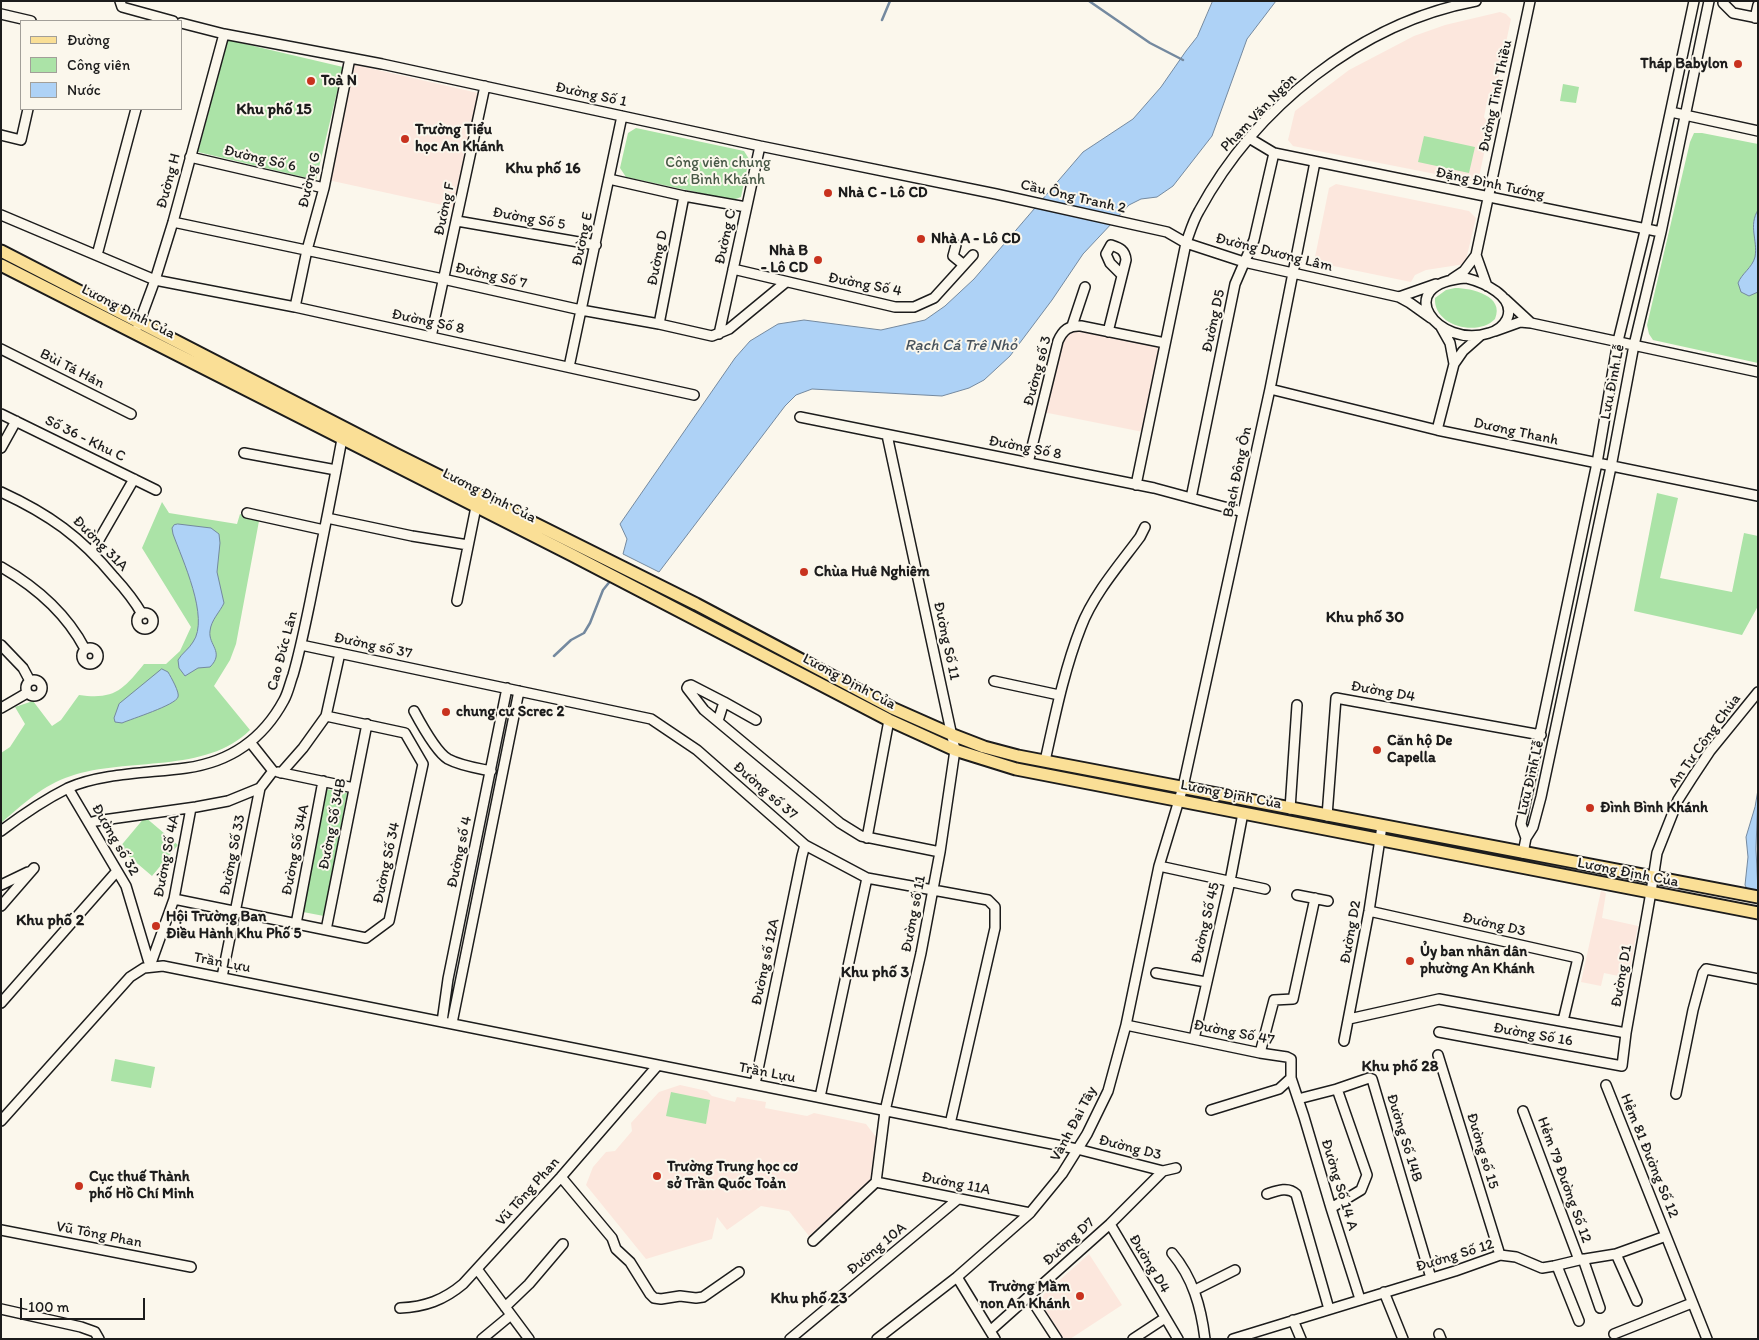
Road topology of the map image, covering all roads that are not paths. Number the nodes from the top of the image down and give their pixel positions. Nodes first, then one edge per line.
1 (120, 1) edge
2 (1476, 1) edge
3 (1530, 1) edge
4 (1694, 1) edge
5 (1710, 1) edge
6 (1750, 1) edge
7 (1727, 2) edge
8 (1758, 4) edge
9 (1, 14) edge
10 (1757, 18) edge
11 (28, 20) edge
12 (158, 20) edge
13 (182, 23) edge
14 (224, 34) junction
15 (350, 58) junction
16 (485, 86) junction
17 (28, 110) edge
18 (136, 110) edge
19 (1671, 112) junction
20 (622, 116) junction
21 (1685, 116) junction
22 (1758, 132) edge
23 (1, 135) edge
24 (1249, 138) junction
25 (760, 146) junction
26 (1274, 153) junction
27 (190, 157) junction
28 (1315, 162) junction
29 (609, 179) junction
30 (324, 188) junction
31 (996, 194) joint
32 (684, 196) junction
33 (1489, 198) junction
34 (746, 208) junction
35 (1, 215) edge
36 (457, 221) junction
37 (173, 222) junction
38 (1144, 227) joint
39 (1645, 230) junction
40 (1661, 232) junction
41 (1186, 243) junction
42 (956, 244) dead end
43 (596, 245) junction
44 (307, 250) junction
45 (1, 251) edge
46 (97, 255) junction
47 (973, 255) dead end
48 (1476, 255) junction
49 (1244, 262) junction
50 (1, 265) edge
51 (964, 265) junction
52 (733, 269) junction
53 (1293, 273) junction
54 (1122, 275) dead end
55 (443, 279) junction
56 (156, 280) junction
57 (1452, 280) junction
58 (786, 282) junction
59 (1440, 282) junction
60 (1487, 286) junction
61 (1084, 287) dead end
62 (1501, 296) junction
63 (1399, 297) junction
64 (295, 307) junction
65 (581, 310) junction
66 (1431, 318) junction
67 (1531, 323) junction
68 (659, 324) junction
69 (1072, 326) junction
70 (1440, 326) junction
71 (137, 327) junction
72 (1495, 331) junction
73 (1108, 332) junction
74 (719, 334) junction
75 (1481, 336) junction
76 (432, 338) junction
77 (1618, 341) junction
78 (1165, 343) junction
79 (1634, 345) junction
80 (1, 349) edge
81 (1454, 364) junction
82 (569, 367) junction
83 (1758, 372) edge
84 (1270, 390) junction
85 (694, 395) dead end
86 (1, 414) edge
87 (131, 414) dead end
88 (800, 417) dead end
89 (16, 421) junction
90 (1437, 430) junction
91 (887, 435) junction
92 (342, 439) junction
93 (1, 448) edge
94 (244, 453) dead end
95 (1028, 463) junction
96 (1597, 463) junction
97 (1611, 467) junction
98 (336, 470) junction
99 (134, 479) junction
100 (1136, 485) junction
101 (156, 490) dead end
102 (1, 492) edge
103 (1758, 496) edge
104 (1191, 498) junction
105 (476, 507) junction
106 (1243, 512) junction
107 (247, 513) dead end
108 (327, 518) junction
109 (1145, 527) dead end
110 (324, 530) junction
111 (468, 545) junction
112 (92, 552) junction
113 (1, 567) edge
114 (457, 601) dead end
115 (142, 614) dead end
116 (1, 645) edge
117 (301, 645) junction
118 (85, 649) dead end
119 (340, 653) junction
120 (30, 681) junction
121 (994, 681) dead end
122 (507, 688) junction
123 (519, 691) junction
124 (1758, 692) edge
125 (27, 693) junction
126 (1059, 695) junction
127 (724, 702) junction
128 (1296, 705) dead end
129 (1, 708) edge
130 (414, 711) dead end
131 (326, 716) junction
132 (756, 720) dead end
133 (889, 720) junction
134 (718, 721) junction
135 (367, 724) junction
136 (952, 735) junction
137 (1541, 735) junction
138 (250, 742) junction
139 (955, 750) junction
140 (1045, 762) junction
141 (491, 771) junction
142 (277, 772) junction
143 (323, 782) junction
144 (1183, 787) junction
145 (68, 788) junction
146 (260, 788) junction
147 (354, 788) junction
148 (1178, 800) junction
149 (191, 808) junction
150 (1290, 809) junction
151 (1243, 813) junction
152 (1327, 816) junction
153 (89, 824) junction
154 (1382, 826) junction
155 (1, 831) edge
156 (867, 838) junction
157 (1526, 838) junction
158 (1380, 839) junction
159 (805, 845) junction
160 (940, 852) junction
161 (1524, 853) junction
162 (1159, 866) junction
163 (117, 871) junction
164 (1654, 876) junction
165 (867, 878) junction
166 (1230, 881) junction
167 (1, 885) edge
168 (1265, 889) dead end
169 (933, 890) junction
170 (1651, 892) junction
171 (1297, 894) dead end
172 (1758, 897) edge
173 (1316, 898) junction
174 (174, 899) junction
175 (1328, 901) dead end
176 (1, 906) edge
177 (236, 911) junction
178 (1369, 911) junction
179 (1758, 913) edge
180 (296, 924) junction
181 (326, 930) junction
182 (150, 966) junction
183 (1156, 973) dead end
184 (222, 977) junction
185 (1758, 979) edge
186 (1206, 982) junction
187 (1, 1003) edge
188 (1348, 1019) junction
189 (1564, 1021) junction
190 (442, 1022) junction
191 (452, 1024) junction
192 (1126, 1025) junction
193 (1439, 1032) dead end
194 (1626, 1033) junction
195 (1194, 1038) junction
196 (1344, 1041) dead end
197 (1260, 1053) junction
198 (1438, 1055) dead end
199 (658, 1065) junction
200 (1622, 1066) joint
201 (1291, 1078) junction
202 (755, 1084) junction
203 (1606, 1085) dead end
204 (1336, 1089) junction
205 (1676, 1094) dead end
206 (820, 1097) junction
207 (1298, 1099) junction
208 (1211, 1110) dead end
209 (885, 1111) junction
210 (1523, 1111) dead end
211 (1, 1121) edge
212 (950, 1124) junction
213 (1077, 1149) junction
214 (1176, 1168) dead end
215 (1163, 1171) junction
216 (561, 1177) junction
217 (876, 1182) junction
218 (1267, 1194) dead end
219 (958, 1199) junction
220 (1330, 1208) junction
221 (1030, 1213) junction
222 (1110, 1224) junction
223 (1, 1230) edge
224 (1666, 1236) junction
225 (814, 1241) dead end
226 (563, 1244) dead end
227 (1172, 1253) dead end
228 (1616, 1254) junction
229 (1500, 1255) junction
230 (1581, 1260) junction
231 (1557, 1266) junction
232 (191, 1267) dead end
233 (477, 1269) junction
234 (1235, 1270) dead end
235 (738, 1272) dead end
236 (957, 1277) junction
237 (1431, 1278) junction
238 (1195, 1290) junction
239 (1384, 1292) junction
240 (1029, 1296) junction
241 (1360, 1299) junction
242 (1637, 1301) dead end
243 (1692, 1303) junction
244 (400, 1308) dead end
245 (1600, 1308) dead end
246 (1, 1309) edge
247 (1329, 1309) junction
248 (508, 1311) junction
249 (1165, 1318) junction
250 (1293, 1320) junction
251 (1579, 1321) dead end
252 (1614, 1334) dead end
253 (993, 1335) edge
254 (99, 1339) edge
255 (482, 1339) edge
256 (529, 1339) edge
257 (790, 1339) edge
258 (878, 1339) edge
259 (1058, 1339) edge
260 (1133, 1339) edge
261 (1178, 1339) edge
262 (1205, 1339) edge
263 (1233, 1339) edge
264 (1301, 1339) edge
265 (1403, 1339) edge
266 (1707, 1339) edge

1 - 12 street
2 - 24 street, Phạm Văn Ngôn
3 - 33 street, Đường Tinh Thiều
4 - 19 street, Lưu Đình Lễ
5 - 7 street
5 - 21 street, Lưu Đình Lễ
6 - 8 street
7 - 10 street
8 - 10 street
9 - 11 street
13 - 14 street, Đường Số 1
14 - 15 street, Đường Số 1
14 - 27 street, Đường H
15 - 16 street, Đường Số 1
15 - 30 street, Đường G
16 - 20 street, Đường Số 1
16 - 36 street, Đường F
17 - 23 street
18 - 46 street
19 - 21 street
19 - 39 street, Lưu Đình Lễ
20 - 25 street, Đường Số 1
20 - 29 street, Đường E
21 - 22 street
21 - 40 street, Lưu Đình Lễ
24 - 26 street, Đặng Đình Tướng
24 - 41 street, Phạm Văn Ngôn
25 - 31 street, Đường Số 1
25 - 34 street, Đường C
26 - 28 street, Đặng Đình Tướng
26 - 49 street, Đường D5
27 - 30 street, Đường Số 6
27 - 37 street, Đường H
28 - 33 street, Đặng Đình Tướng
28 - 53 street, Bạch Đông Ôn
29 - 32 street
29 - 43 street, Đường E
30 - 44 street, Đường G
31 - 38 street, Cầu Ông Tranh 2
32 - 34 street
32 - 68 street, Đường D
33 - 39 street, Đặng Đình Tướng
33 - 48 street, Đường Tinh Thiều
34 - 52 street, Đường C
35 - 46 street, Đường Số 8
36 - 43 street, Đường Số 5
36 - 55 street, Đường F
37 - 44 street, Đường Số 7
37 - 56 street, Đường H
38 - 41 street, Đường Dương Lâm
39 - 40 street, Đặng Đình Tướng
39 - 77 street, Lưu Đình Lễ
40 - 79 street, Lưu Đình Lễ
41 - 49 street, Đường Dương Lâm
41 - 78 street, Phạm Văn Ngôn
42 - 51 street
43 - 65 street, Đường E
44 - 55 street, Đường Số 7
44 - 64 street, Đường G
45 - 71 main road, Lương Định Của
46 - 56 street, Đường Số 8
47 - 51 street, Đường Số 4
48 - 57 street, Đường Tinh Thiều
48 - 60 street
49 - 53 street, Đường Dương Lâm
49 - 104 street, Đường D5
50 - 71 main road, Lương Định Của
51 - 58 street, Đường Số 4
52 - 58 street, Đường Số 4
52 - 74 street, Đường C
53 - 63 street, Đường Dương Lâm
53 - 84 street, Bạch Đông Ôn
54 - 73 street
55 - 65 street, Đường Số 7
55 - 76 street, Đường F
56 - 64 street, Đường Số 8
56 - 71 street, Đường H
57 - 59 street
57 - 60 street
58 - 74 street
59 - 63 street
59 - 66 street
60 - 62 street
61 - 69 street
62 - 67 street
62 - 72 street
63 - 66 street, Đường Dương Lâm
64 - 76 street, Đường Số 8
65 - 68 street, Đường Số 7
65 - 82 street, Đường E
66 - 70 street
67 - 72 street
67 - 77 street
68 - 74 street, Đường Số 7
69 - 73 street, Đường số 3
69 - 95 street, Đường số 3
70 - 75 street
70 - 81 street
71 - 92 main road, Lương Định Của
71 - 136 main road, Lương Định Của
72 - 75 street
73 - 78 street, Đường số 3
75 - 81 street
76 - 82 street, Đường Số 8
77 - 79 street
77 - 96 street, Lưu Đình Lễ
78 - 100 street, Phạm Văn Ngôn
79 - 83 street
79 - 97 street, Lưu Đình Lễ
80 - 87 street, Bùi Tá Hán
81 - 90 street
82 - 85 street, Đường Số 8
84 - 90 street, Dương Thanh
84 - 106 street, Bạch Đông Ôn
86 - 89 street, Số 36 - Khu C
88 - 91 street, Đường Số 8
89 - 93 street
89 - 99 street, Số 36 - Khu C
90 - 96 street, Dương Thanh
91 - 95 street, Đường Số 8
91 - 136 street, Đường Số 11
92 - 98 street, Cao Đức Lân
92 - 105 main road, Lương Định Của
94 - 98 street
95 - 100 street, Đường Số 8
96 - 97 street, Dương Thanh
96 - 137 street, Lưu Đình Lễ
97 - 103 street, Dương Thanh
97 - 157 street, Lưu Đình Lễ
98 - 108 street, Cao Đức Lân
99 - 101 street, Số 36 - Khu C
99 - 112 street
100 - 104 street, Đường Số 8
102 - 112 street, Đường 31A
104 - 106 street, Đường Số 8
105 - 111 street
105 - 133 main road, Lương Định Của
106 - 144 street, Bạch Đông Ôn
107 - 110 street
108 - 110 street, Cao Đức Lân
108 - 111 street
109 - 126 street
110 - 117 street, Cao Đức Lân
111 - 114 street
112 - 115 street, Đường 31A
113 - 118 street
116 - 120 street
117 - 119 street, Đường số 37
117 - 138 street, Cao Đức Lân
119 - 122 street, Đường số 37
119 - 131 street
120 - 125 street
120 - 125 street
121 - 126 street
122 - 123 street, Đường số 37
122 - 141 street, Đường số 4
123 - 159 street, Đường số 37
123 - 191 street, Đường số 4
124 - 164 street, An Tư Công Chúa
125 - 129 street
126 - 140 street
127 - 132 street
127 - 134 street
127 - 134 street
128 - 150 street
130 - 141 street
131 - 135 street, Đường Số 34
131 - 142 street, Đường Số 33
133 - 139 main road, Lương Định Của
133 - 156 street
134 - 156 street
135 - 147 street, Đường Số 34B
135 - 181 street, Đường Số 34
136 - 139 street, Đường Số 11
136 - 140 main road, Lương Định Của
137 - 152 street, Đường D4
137 - 157 street, Lưu Đình Lễ
138 - 142 street
138 - 145 street, Cao Đức Lân
139 - 148 main road, Lương Định Của
139 - 160 street, Đường số 11
140 - 144 main road, Lương Định Của
141 - 190 street, Đường số 4
142 - 143 street
142 - 146 street, Đường Số 33
143 - 147 street
143 - 180 street, Đường Số 34A
144 - 148 street, Vành Đai Tây
144 - 150 main road, Lương Định Của
145 - 153 street, Đường số 32
145 - 155 street, Cao Đức Lân
146 - 149 street
146 - 177 street, Đường Số 33
147 - 181 street, Đường Số 34B
148 - 151 main road, Lương Định Của
148 - 162 street, Vành Đai Tây
149 - 153 street
149 - 174 street, Đường Số 4A
150 - 152 main road, Lương Định Của
151 - 158 main road, Lương Định Của
151 - 166 street, Đường Số 45
152 - 154 main road, Lương Định Của
153 - 163 street, Đường số 32
154 - 158 street, Đường D2
154 - 161 main road, Lương Định Của
156 - 160 street
157 - 161 street
158 - 170 main road, Lương Định Của
158 - 178 street, Đường D2
159 - 165 street, Đường số 37
159 - 202 street, Đường số 12A
160 - 169 street, Đường số 11
161 - 164 main road, Lương Định Của
162 - 166 street
162 - 192 street, Vành Đai Tây
163 - 182 street, Đường số 32
163 - 187 street
164 - 170 street, An Tư Công Chúa
164 - 172 main road, Lương Định Của
165 - 169 street, Đường số 37
165 - 206 street
166 - 168 street
166 - 186 street, Đường Số 45
167 - 176 street
169 - 209 street, Đường số 11
169 - 212 street, Đường số 37
170 - 179 main road, Lương Định Của
170 - 194 street, Đường D1
171 - 173 street
173 - 175 street
173 - 197 street
174 - 177 street, Đường Số 34
174 - 182 street, Đường Số 4A
177 - 180 street, Đường Số 34
177 - 184 street, Đường Số 33
178 - 188 street, Đường D2
178 - 189 street, Đường D3
180 - 181 street, Đường Số 34
182 - 184 street, Trần Lựu
182 - 211 street
183 - 186 street
184 - 190 street, Trần Lựu
185 - 205 street
186 - 195 street, Đường Số 45
188 - 189 street
188 - 196 street, Đường D2
189 - 194 street
190 - 191 street, Trần Lựu
191 - 199 street, Trần Lựu
192 - 195 street, Đường Số 47
192 - 213 street, Vành Đai Tây
193 - 200 street, Đường Số 16
194 - 200 street, Đường D1
195 - 197 street, Đường Số 47
197 - 201 street, Đường Số 47
198 - 229 street, Đường số 15
199 - 202 street, Trần Lựu
199 - 216 street, Vũ Tông Phan
201 - 207 street, Đường Số 14 A
201 - 208 street
202 - 206 street, Trần Lựu
203 - 224 street, Hẻm 81 Đường Số 12
204 - 207 street, Đường Số 14B
204 - 220 street
204 - 237 street, Đường Số 14B
206 - 209 street, Trần Lựu
207 - 220 street, Đường Số 14 A
209 - 212 street, Trần Lựu
209 - 217 street
210 - 230 street, Hẻm 79 Đường Số 12
212 - 213 street, Trần Lựu
213 - 215 street, Đường D3
213 - 221 street, Vành Đai Tây
214 - 215 street, Đường D3
215 - 222 street, Đường D7
216 - 233 street, Vũ Tông Phan
216 - 235 street
217 - 219 street, Đường 11A
217 - 225 street
218 - 247 street
219 - 221 street, Đường 11A
219 - 257 street, Đường 10A
220 - 241 street, Đường Số 14 A
221 - 236 street, Vành Đai Tây
222 - 240 street, Đường D7
222 - 249 street, Đường D4
223 - 232 street, Vũ Tông Phan
224 - 228 street, Đường Số 12
224 - 243 street
226 - 248 street
227 - 238 street
228 - 230 street, Đường Số 12
228 - 242 street
229 - 231 street, Đường Số 12
229 - 237 street, Đường Số 12
230 - 231 street, Đường Số 12
230 - 245 street, Hẻm 79 Đường Số 12
231 - 251 street
233 - 244 street, Vũ Tông Phan
233 - 248 street
234 - 238 street
236 - 253 street
236 - 258 street, Vành Đai Tây
237 - 239 street, Đường Số 12
238 - 262 street
239 - 241 street, Đường Số 12
239 - 265 street
240 - 253 street, Đường D7
240 - 259 street
241 - 247 street, Đường Số 12
243 - 252 street
243 - 266 street
246 - 254 street
247 - 250 street, Đường Số 12
248 - 255 street
248 - 256 street
249 - 260 street, Đường D4
249 - 261 street, Đường D4
250 - 263 street, Đường Số 12
250 - 264 street

